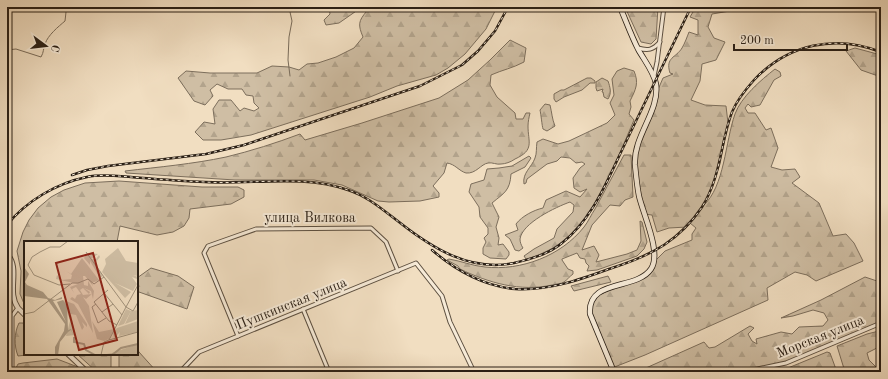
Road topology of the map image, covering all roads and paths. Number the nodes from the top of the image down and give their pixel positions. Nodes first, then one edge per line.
1 (620, 7) edge
2 (664, 7) edge
3 (660, 42) junction
4 (638, 48) junction
5 (653, 77) junction
6 (7, 254) edge
7 (398, 271) junction
8 (18, 308) junction
9 (303, 309) junction
10 (24, 314) edge
11 (881, 323) edge
12 (238, 336) junction
13 (69, 355) edge
14 (12, 372) edge
15 (87, 372) edge
16 (180, 372) edge
17 (329, 372) edge
18 (474, 372) edge
19 (614, 372) edge
20 (743, 372) edge

1 - 4 main road
2 - 3 street
3 - 4 street
3 - 5 street
4 - 5 main road
5 - 19 main road
6 - 8 street
7 - 9 street, Пушкинская улица
7 - 12 street, улица Вилкова
7 - 18 street, Пушкинская улица
8 - 10 street
8 - 14 street
9 - 12 street, Пушкинская улица
9 - 17 street
11 - 20 street, Морская улица
12 - 16 street, Пушкинская улица
13 - 15 street

